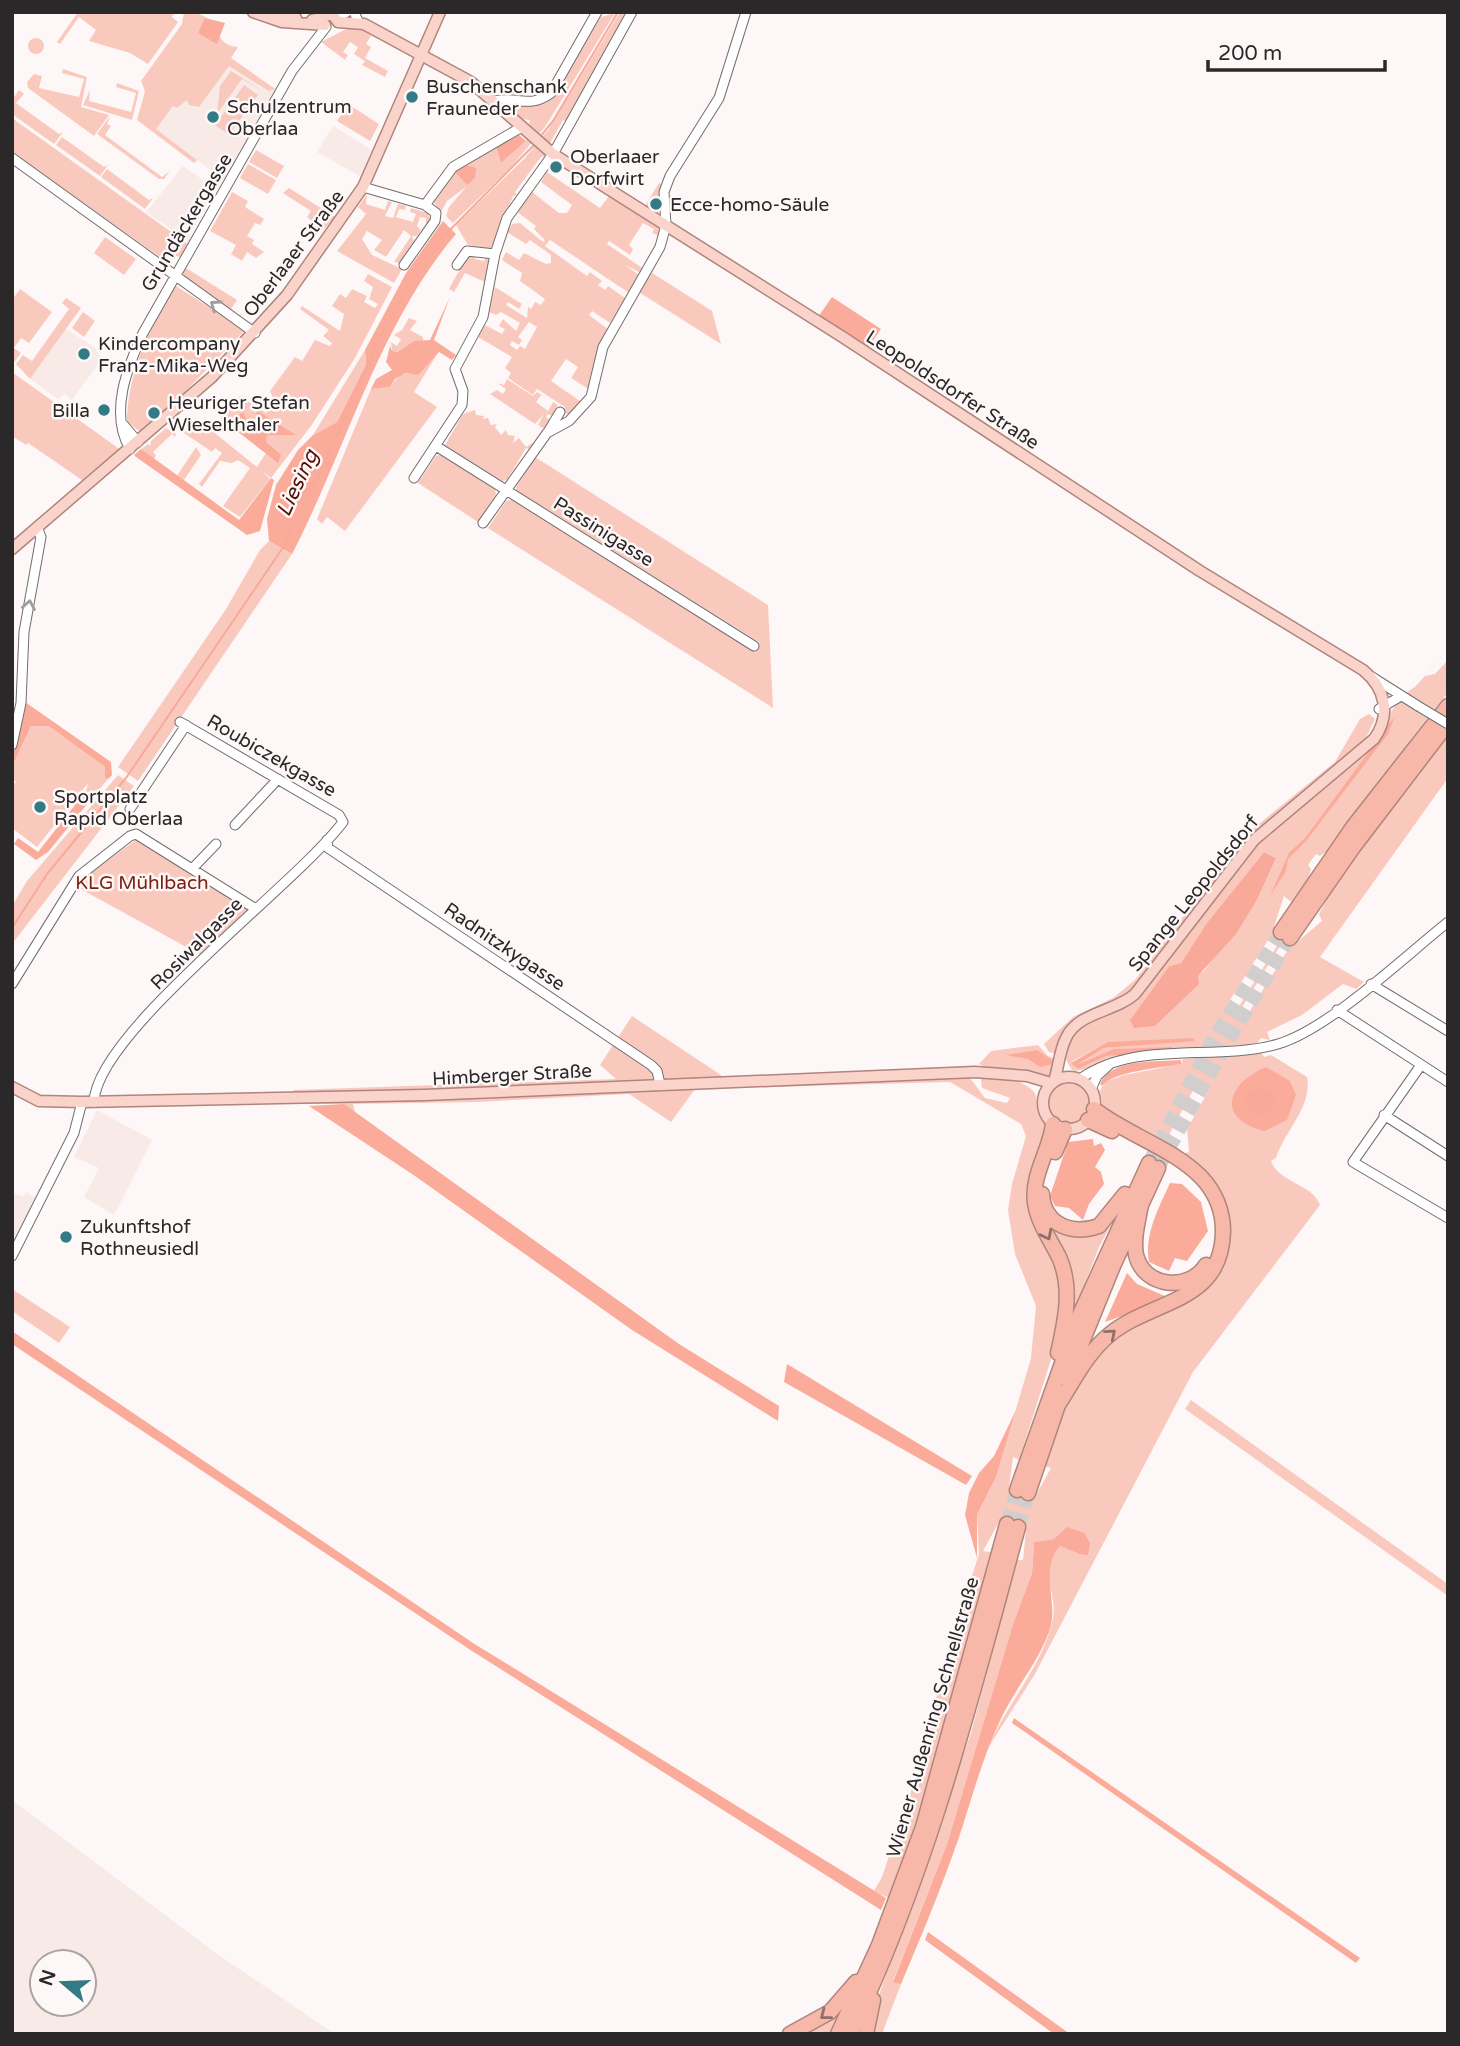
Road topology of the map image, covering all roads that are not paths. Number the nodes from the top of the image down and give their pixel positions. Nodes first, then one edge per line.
1 (253, 12) edge
2 (275, 12) edge
3 (440, 12) edge
4 (597, 12) edge
5 (632, 12) edge
6 (746, 12) edge
7 (356, 17) edge
8 (331, 22) edge
9 (306, 49) junction
10 (421, 54) junction
11 (494, 101) junction
12 (524, 131) junction
13 (548, 151) junction
14 (12, 158) edge
15 (363, 187) junction
16 (425, 205) junction
17 (666, 225) junction
18 (495, 254) junction
19 (404, 265) dead end
20 (457, 265) dead end
21 (176, 277) junction
22 (254, 333) junction
23 (560, 412) dead end
24 (547, 433) junction
25 (134, 445) junction
26 (436, 446) junction
27 (414, 478) dead end
28 (506, 490) junction
29 (483, 523) dead end
30 (37, 527) junction
31 (12, 549) edge
32 (754, 646) dead end
33 (1343, 660) junction
34 (1369, 675) junction
35 (1377, 689) junction
36 (1401, 696) junction
37 (1448, 706) edge
38 (1382, 709) junction
39 (1448, 724) edge
40 (12, 745) edge
41 (278, 779) junction
42 (130, 808) dead end
43 (343, 822) joint
44 (235, 825) dead end
45 (327, 840) junction
46 (216, 844) dead end
47 (192, 869) junction
48 (256, 908) junction
49 (1448, 922) edge
50 (12, 984) edge
51 (1371, 984) junction
52 (1337, 1010) junction
53 (1448, 1031) edge
54 (1063, 1047) junction
55 (1111, 1063) junction
56 (1421, 1065) junction
57 (1016, 1076) junction
58 (1076, 1078) junction
59 (1053, 1082) junction
60 (1448, 1082) edge
61 (660, 1084) junction
62 (12, 1087) edge
63 (1091, 1089) junction
64 (1043, 1096) junction
65 (82, 1102) junction
66 (94, 1102) junction
67 (1091, 1115) junction
68 (1384, 1115) junction
69 (1059, 1126) junction
70 (1448, 1156) edge
71 (1150, 1168) junction
72 (1141, 1205) junction
73 (1448, 1218) edge
74 (12, 1256) edge
75 (1050, 1408) junction
76 (1023, 1492) tunnel mouth
77 (879, 1945) junction
78 (880, 1968) junction
79 (790, 2034) edge
80 (838, 2034) edge
81 (850, 2034) edge
82 (866, 2034) edge

1 - 8 main road
2 - 8 main road
3 - 10 main road, Oberlaaer Straße
4 - 11 street
5 - 13 street
6 - 17 street
7 - 8 main road
7 - 10 main road
8 - 9 street, Grundäckergasse
8 - 9 street, Grundäckergasse
9 - 21 street, Grundäckergasse
10 - 11 main road
10 - 15 main road, Oberlaaer Straße
11 - 12 main road
12 - 13 main road, Leopoldsdorfer Straße
12 - 16 street
13 - 17 main road, Leopoldsdorfer Straße
13 - 18 street
14 - 21 street
15 - 16 street
15 - 22 main road, Oberlaaer Straße
16 - 19 street
17 - 24 street
17 - 33 main road, Leopoldsdorfer Straße
18 - 20 street
18 - 26 street
22 -> 21 street
21 - 25 street, Grundäckergasse
22 - 25 main road, Oberlaaer Straße
23 - 24 street
24 - 28 street
25 - 30 main road, Oberlaaer Straße
26 - 27 street
26 - 28 street, Passinigasse
28 - 29 street
28 - 32 street, Passinigasse
30 - 31 main road, Oberlaaer Straße
40 -> 30 street
33 - 34 main road, Leopoldsdorfer Straße
33 - 35 main road, Leopoldsdorfer Straße
34 - 35 main road, Leopoldsdorfer Straße
34 - 36 street, Leopoldsdorfer Straße
35 - 36 street, Leopoldsdorfer Straße
35 - 38 main road
36 - 38 street
36 - 39 street, Leopoldsdorfer Straße, bridge
37 - 39 highway
38 - 54 main road, Spange Leopoldsdorf
41 - 42 street, Roubiczekgasse
41 - 43 street, Roubiczekgasse
41 - 44 street
43 - 45 street, Rosiwalgasse
45 - 48 street, Rosiwalgasse
45 - 61 street, Radnitzkygasse
46 - 47 street
47 - 48 street
47 - 50 street
48 - 66 street, Rosiwalgasse
49 - 51 street
51 - 52 street
51 - 53 street
52 - 55 street
52 - 56 street
54 - 58 main road
54 - 59 main road, Spange Leopoldsdorf
55 - 58 street
55 - 63 street
56 - 60 street
56 - 68 street
57 - 59 main road, Himberger Straße
57 - 61 main road, Himberger Straße
57 - 64 main road
58 - 59 main road
58 - 63 main road
59 - 64 main road
61 - 66 main road, Himberger Straße
62 - 65 main road, Himberger Straße
63 - 67 main road
64 - 69 main road
65 - 66 main road, Himberger Straße
65 - 74 street
67 - 69 main road
67 - 72 highway
75 -> 67 highway
68 - 70 street
68 - 73 street
69 - 71 highway
69 -> 75 highway
71 - 72 highway
71 - 75 highway
72 - 75 highway
75 - 76 highway
77 - 78 highway, Wiener Außenring Schnellstraße
77 -> 79 highway
77 - 80 highway, Wiener Außenring Schnellstraße
78 - 81 highway, Wiener Außenring Schnellstraße
78 - 82 highway

